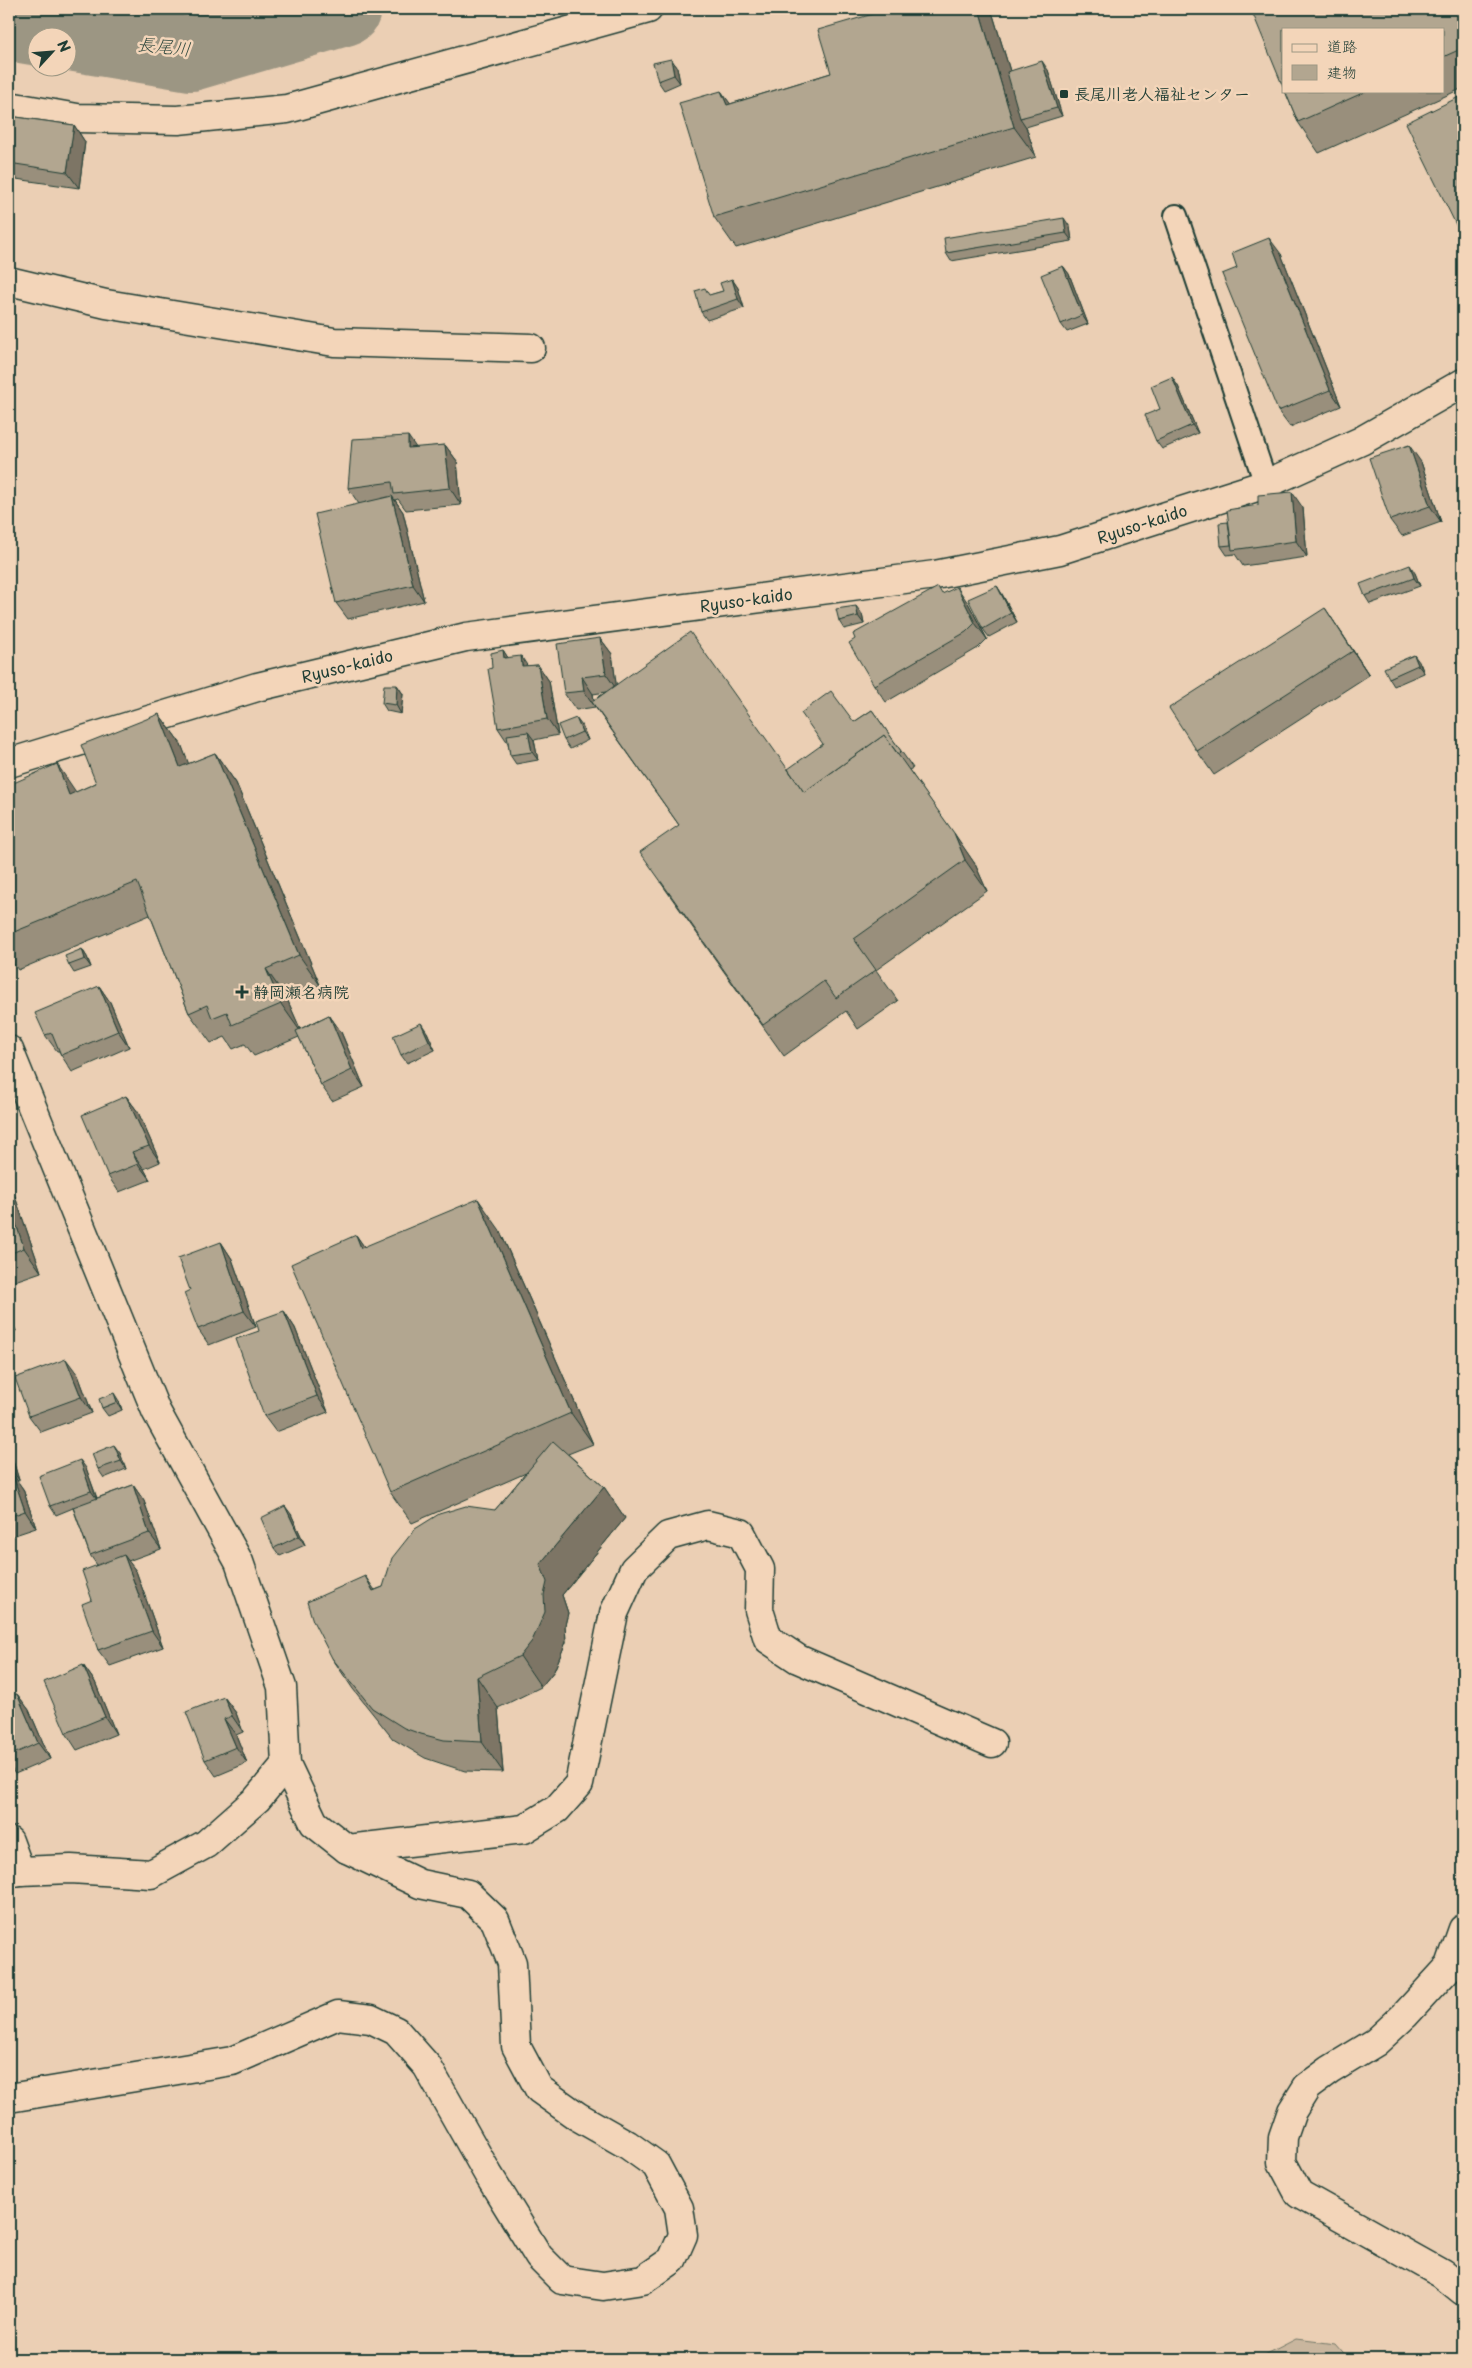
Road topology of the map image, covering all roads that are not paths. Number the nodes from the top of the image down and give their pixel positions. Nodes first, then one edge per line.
1 (648, 9) edge
2 (9, 106) edge
3 (1176, 216) dead end
4 (9, 282) edge
5 (531, 348) dead end
6 (1463, 383) edge
7 (1266, 484) junction
8 (9, 763) edge
9 (9, 1050) edge
10 (992, 1743) dead end
11 (286, 1764) junction
12 (9, 1841) edge
13 (347, 1850) junction
14 (14, 1872) edge
15 (1463, 1929) edge
16 (9, 2098) edge
17 (1463, 2291) edge

1 - 2 street
3 - 7 lane
4 - 5 street
6 - 7 street, Ryuso-kaido
7 - 8 street, Ryuso-kaido
9 - 11 street
10 - 13 street
11 - 13 street
11 - 14 street
12 - 14 street
13 - 16 street
15 - 17 street

